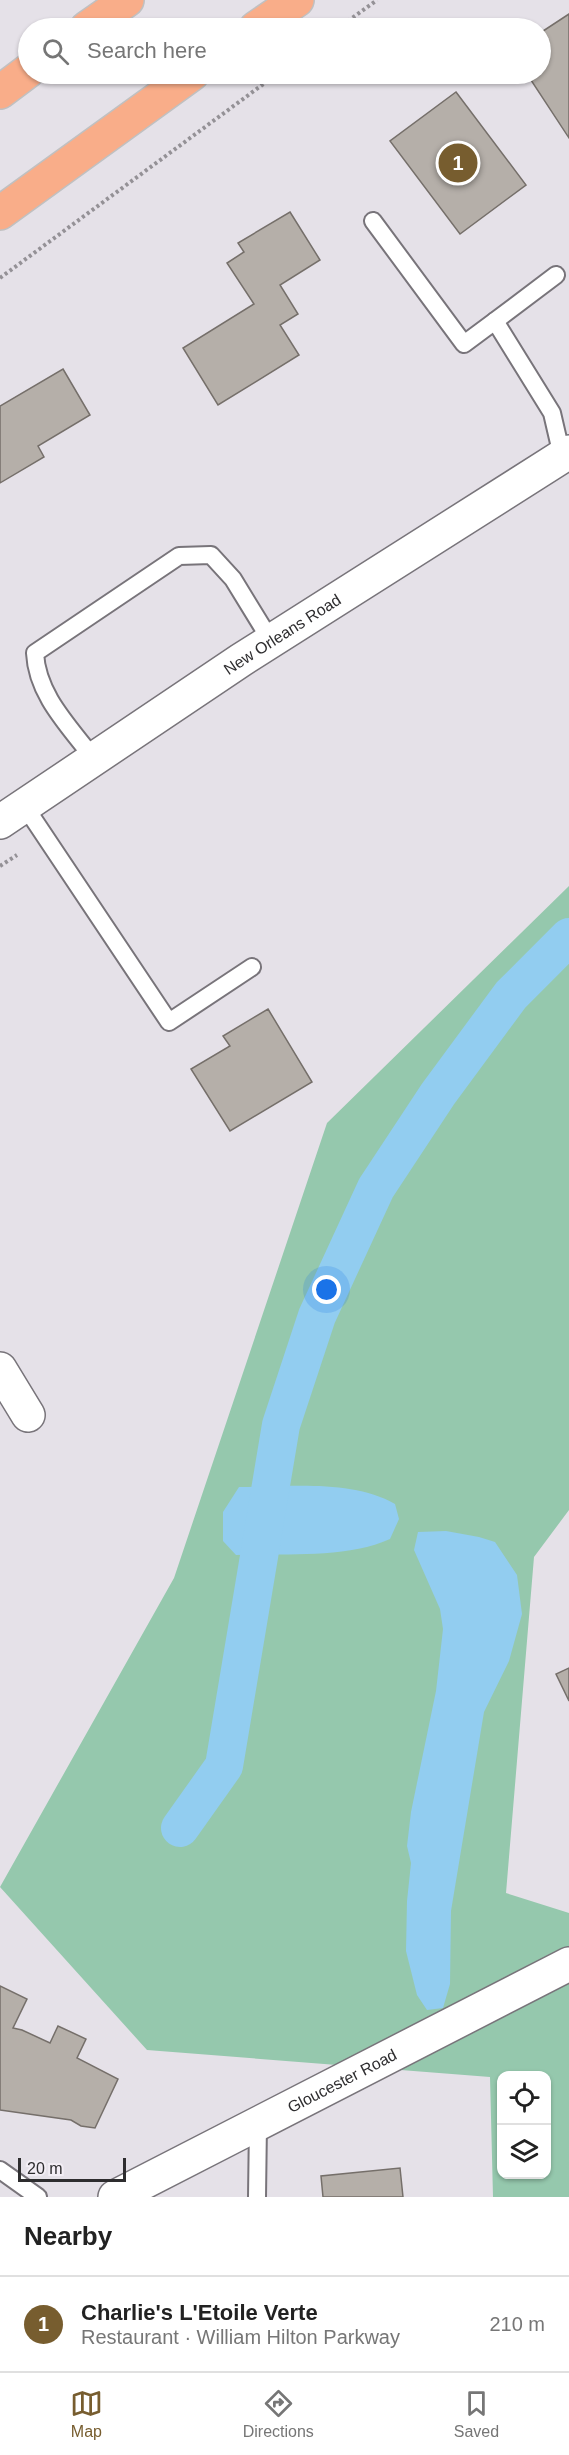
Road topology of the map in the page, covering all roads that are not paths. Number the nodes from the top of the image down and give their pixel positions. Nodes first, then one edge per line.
1 (127, 0) edge
2 (262, 0) edge
3 (297, 0) edge
4 (101, 18) edge
5 (241, 18) edge
6 (271, 18) edge
7 (18, 78) edge
8 (170, 84) edge
9 (177, 84) edge
10 (0, 92) edge
11 (142, 108) junction
12 (0, 213) edge
13 (373, 221) dead end
14 (556, 275) dead end
15 (495, 321) junction
16 (566, 454) edge
17 (271, 641) junction
18 (94, 759) junction
19 (12, 813) edge
20 (252, 967) dead end
21 (0, 1369) edge
22 (28, 1415) dead end
23 (569, 1964) edge
24 (258, 2123) junction
25 (0, 2170) edge
26 (38, 2197) edge
27 (115, 2197) edge
28 (257, 2197) edge

1 - 4 highway
2 - 5 highway
3 - 6 highway
7 - 10 highway
8 - 11 highway
9 - 11 highway
11 - 12 highway
13 - 15 lane
14 - 15 lane
15 - 16 lane
16 - 17 street, New Orleans Road
17 - 18 street, New Orleans Road
17 - 18 lane
18 - 19 street, New Orleans Road
19 - 20 lane
21 - 22 street
23 - 24 street, Gloucester Road
24 - 27 street, Gloucester Road
24 - 28 lane
25 - 26 lane

